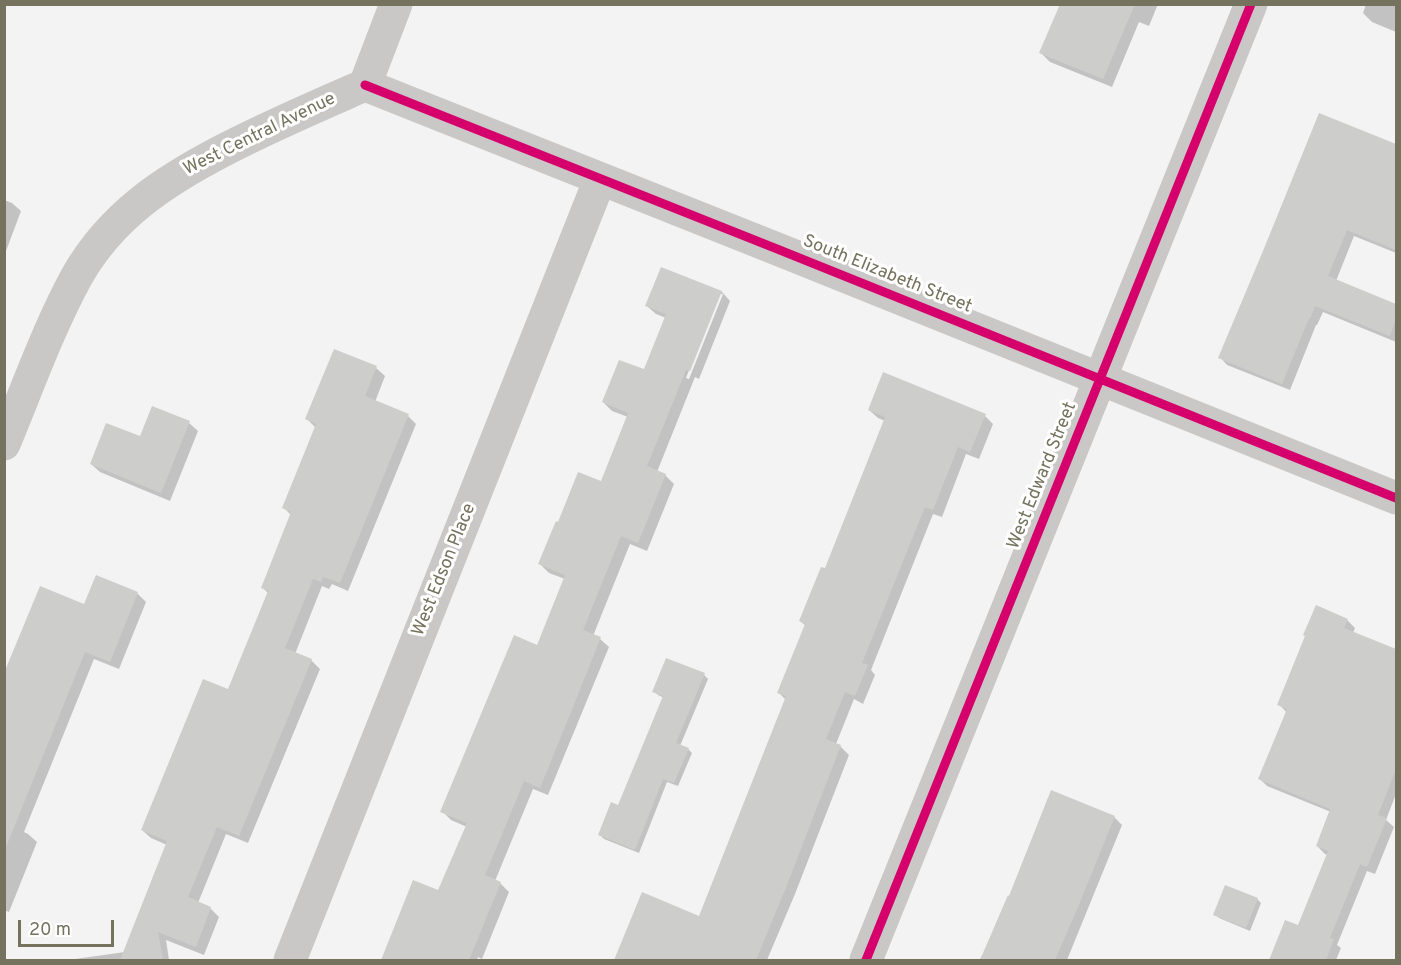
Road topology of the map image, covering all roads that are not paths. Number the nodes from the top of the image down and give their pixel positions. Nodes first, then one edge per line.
1 (396, 4) edge
2 (1251, 4) edge
3 (365, 85) junction
4 (600, 179) junction
5 (1101, 377) junction
6 (4, 444) edge
7 (1396, 498) edge
8 (290, 960) edge
9 (866, 960) edge

1 - 3 street
2 - 5 street, West Edward Street
3 - 4 street, South Elizabeth Street
3 - 6 street, West Central Avenue
4 - 5 street, South Elizabeth Street
4 - 8 street, West Edson Place
5 - 7 street, South Elizabeth Street
5 - 9 street, West Edward Street

